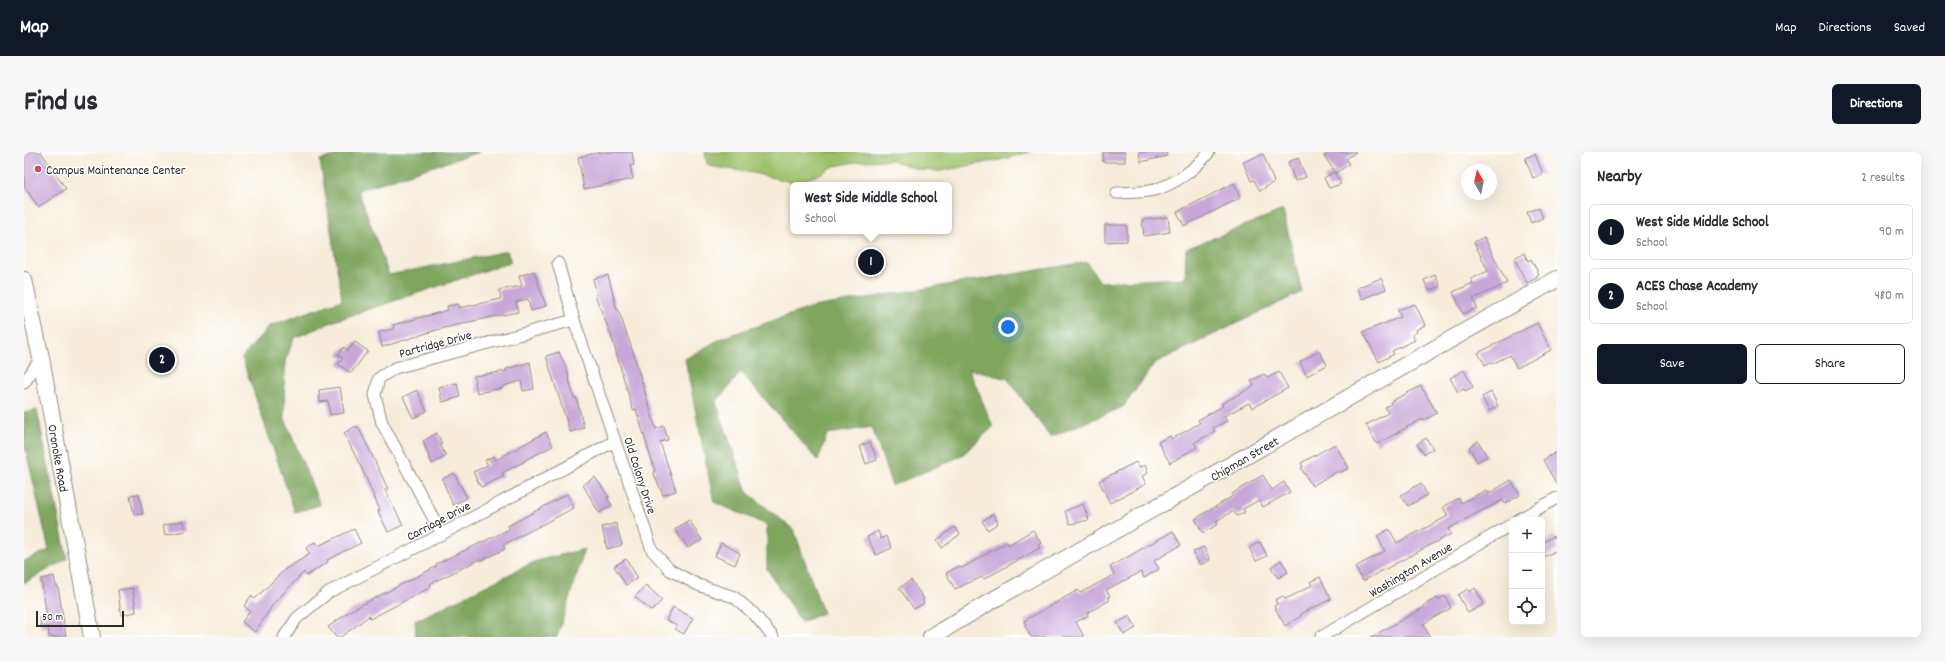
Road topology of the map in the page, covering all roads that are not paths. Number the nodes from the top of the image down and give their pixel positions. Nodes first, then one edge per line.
1 (1209, 152) edge
2 (1117, 193) dead end
3 (558, 263) dead end
4 (1557, 279) edge
5 (24, 280) edge
6 (574, 320) junction
7 (41, 358) junction
8 (24, 383) edge
9 (615, 440) junction
10 (1557, 498) edge
11 (1523, 517) edge
12 (1509, 526) edge
13 (442, 534) junction
14 (92, 637) edge
15 (284, 637) edge
16 (773, 637) edge
17 (932, 637) edge
18 (1321, 637) edge

1 - 2 street
3 - 6 street, Old Colony Drive
4 - 17 street, Chipman Street
5 - 7 street, Oronoke Road
6 - 9 street, Old Colony Drive
6 - 13 street, Partridge Drive
7 - 8 street
7 - 14 street, Oronoke Road
9 - 13 street, Carriage Drive
9 - 16 street, Old Colony Drive
10 - 11 street
12 - 18 street, Washington Avenue
13 - 15 street, Carriage Drive

